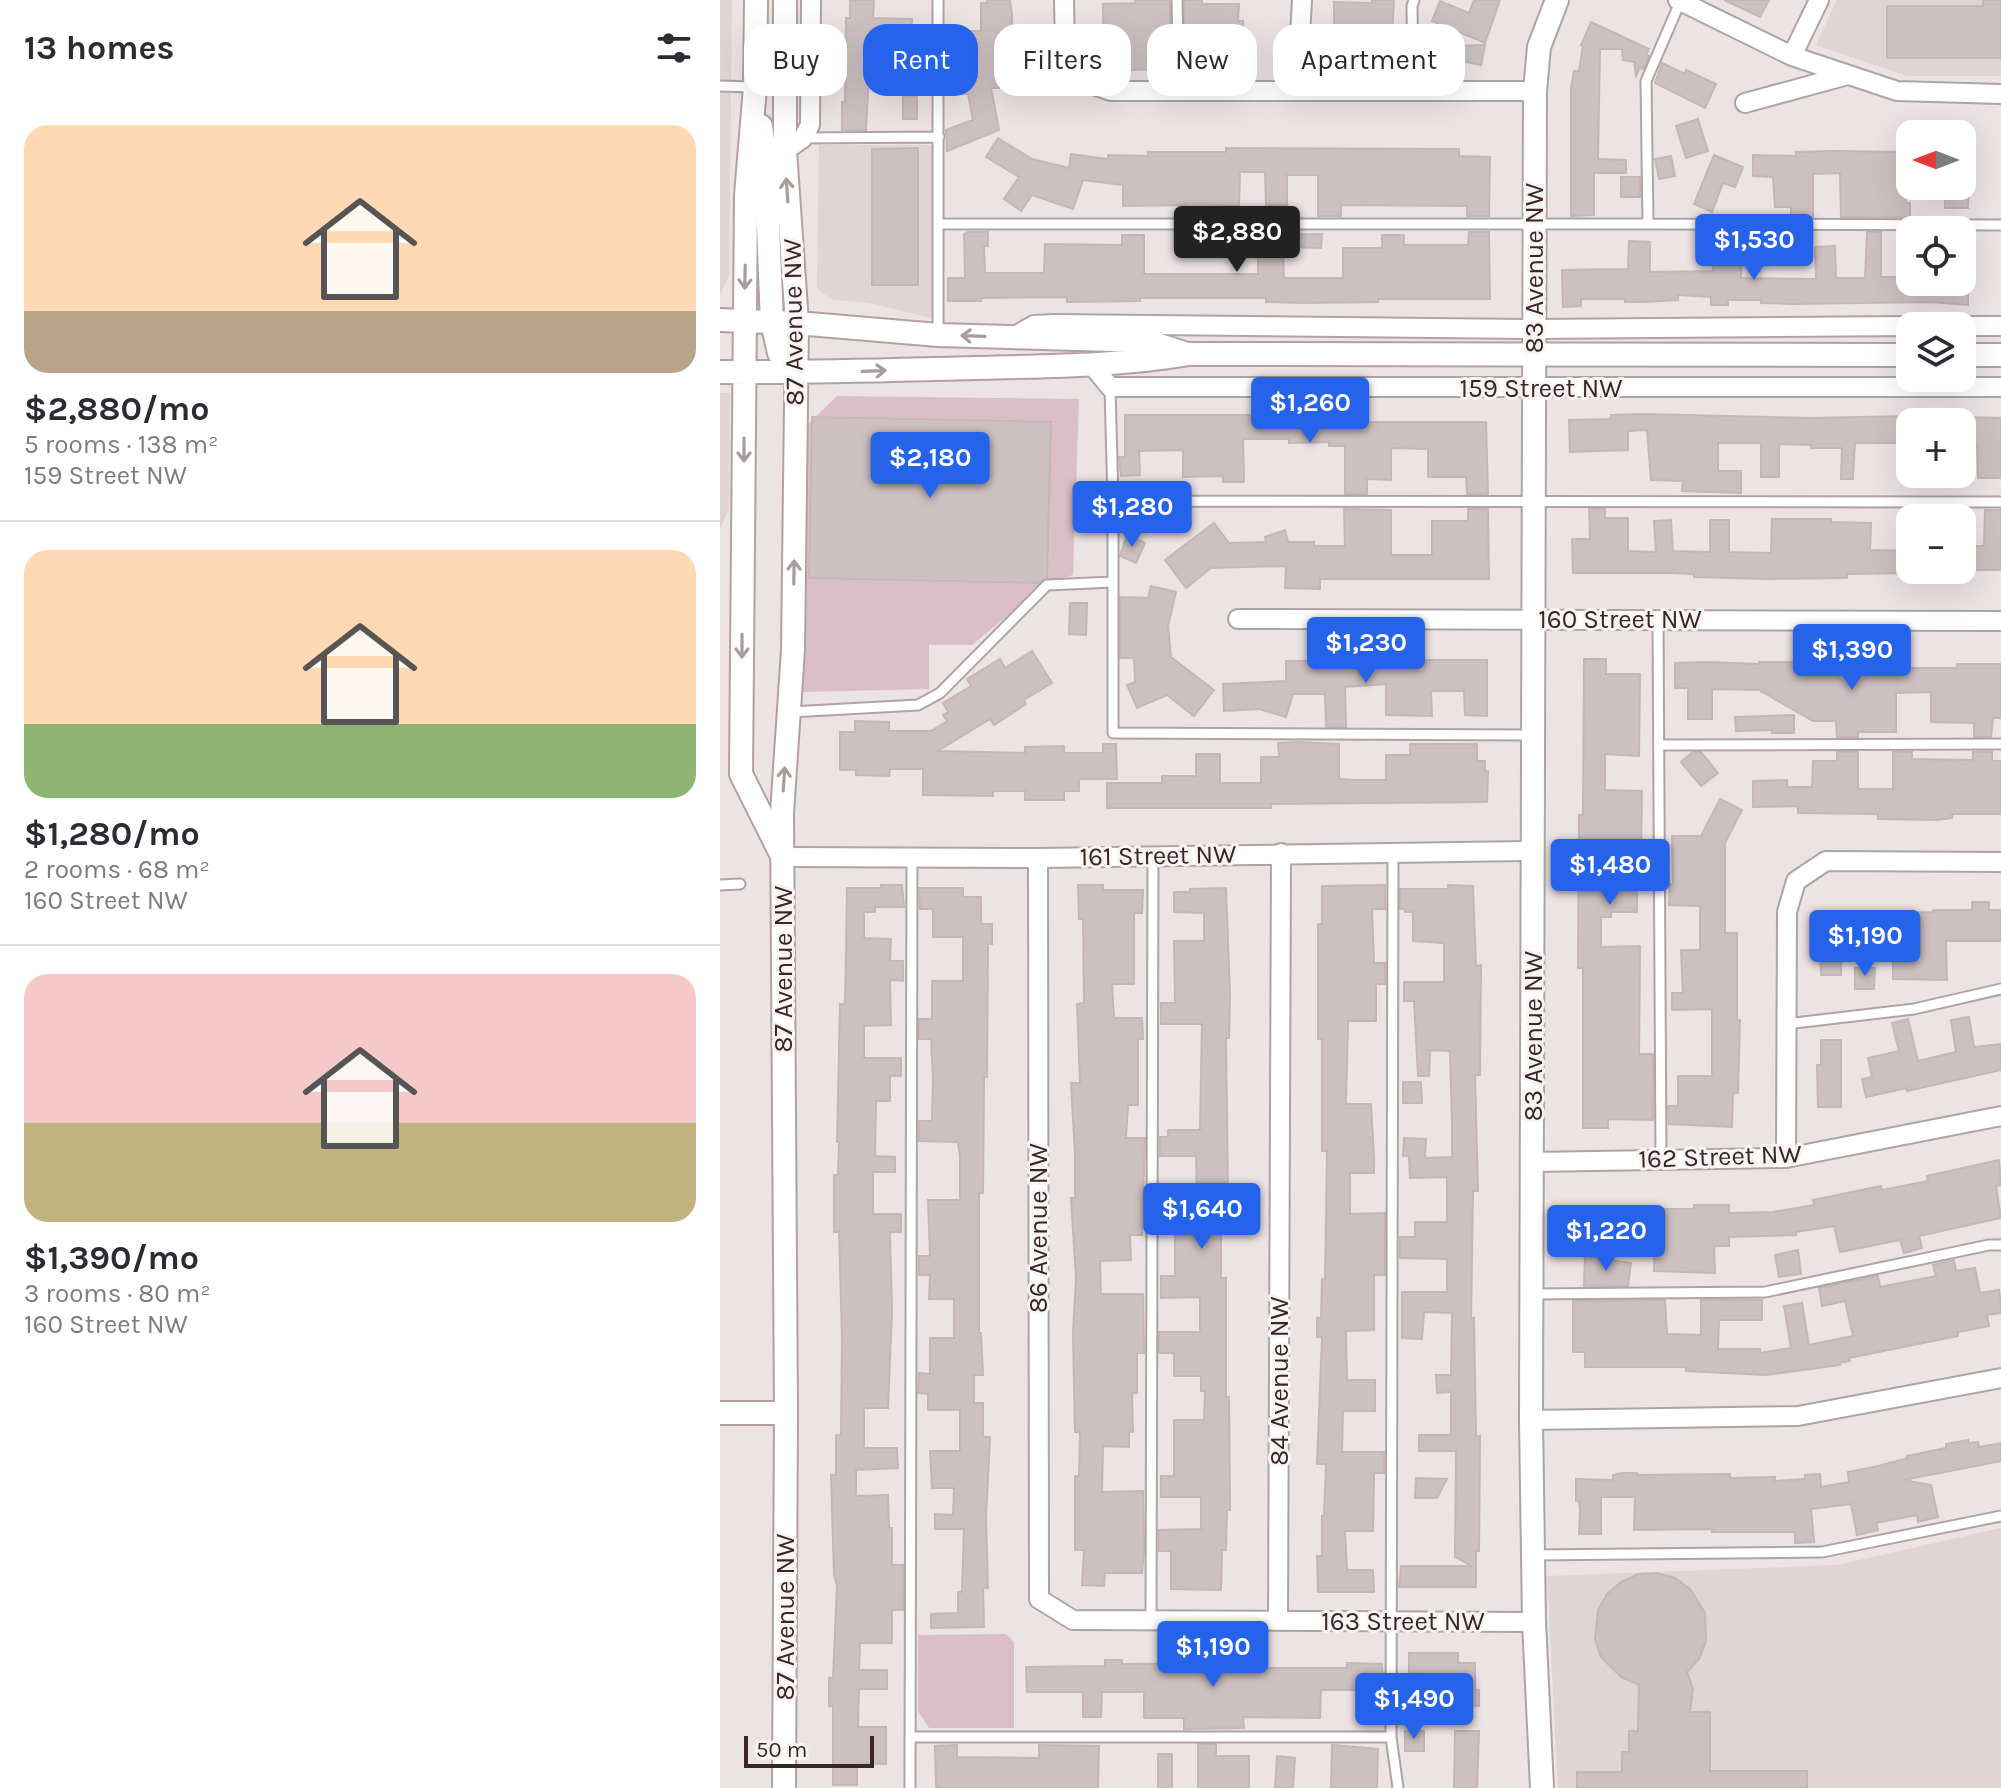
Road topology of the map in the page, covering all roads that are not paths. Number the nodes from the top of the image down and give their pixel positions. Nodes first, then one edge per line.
1 (756, 0) edge
2 (785, 0) edge
3 (811, 0) edge
4 (938, 0) edge
5 (1064, 0) edge
6 (1177, 0) edge
7 (1302, 0) edge
8 (1414, 0) edge
9 (1557, 0) edge
10 (1680, 0) edge
11 (1819, 0) edge
12 (756, 24) edge
13 (1178, 24) edge
14 (1301, 24) edge
15 (1412, 24) edge
16 (1792, 56) junction
17 (1848, 75) junction
18 (720, 86) edge
19 (744, 87) edge
20 (1465, 90) edge
21 (1147, 91) edge
22 (1535, 91) junction
23 (2001, 94) edge
24 (754, 96) edge
25 (756, 96) edge
26 (1745, 103) dead end
27 (939, 137) junction
28 (794, 145) junction
29 (940, 224) junction
30 (1648, 224) junction
31 (2001, 225) edge
32 (1534, 226) junction
33 (720, 320) edge
34 (745, 321) junction
35 (772, 322) junction
36 (797, 323) junction
37 (1896, 326) edge
38 (1976, 326) edge
39 (2001, 326) edge
40 (1533, 329) junction
41 (938, 335) junction
42 (1013, 337) junction
43 (1189, 354) junction
44 (1533, 354) junction
45 (1896, 355) edge
46 (1976, 355) edge
47 (2001, 355) edge
48 (1092, 365) junction
49 (720, 372) edge
50 (744, 372) junction
51 (796, 373) junction
52 (1110, 387) junction
53 (2001, 387) edge
54 (1533, 389) junction
55 (1533, 500) junction
56 (1113, 501) junction
57 (2001, 502) edge
58 (1113, 582) junction
59 (1238, 619) dead end
60 (1533, 619) junction
61 (1658, 619) junction
62 (2001, 621) edge
63 (790, 712) junction
64 (1534, 735) junction
65 (2001, 744) edge
66 (1659, 745) junction
67 (1534, 851) junction
68 (1393, 852) junction
69 (1281, 853) junction
70 (1153, 855) junction
71 (783, 857) junction
72 (912, 858) junction
73 (1038, 858) junction
74 (2001, 862) edge
75 (740, 884) dead end
76 (720, 885) edge
77 (2001, 989) edge
78 (1786, 1024) junction
79 (2001, 1116) edge
80 (1786, 1158) junction
81 (1661, 1160) junction
82 (1532, 1162) junction
83 (2001, 1245) edge
84 (1532, 1294) junction
85 (2001, 1378) edge
86 (720, 1413) edge
87 (786, 1413) junction
88 (1531, 1420) junction
89 (2001, 1516) edge
90 (1533, 1555) junction
91 (1039, 1599) joint
92 (1151, 1621) junction
93 (1278, 1621) junction
94 (1392, 1621) junction
95 (1534, 1622) junction
96 (910, 1737) junction
97 (1391, 1737) junction
98 (784, 1788) edge
99 (910, 1788) edge
100 (1398, 1788) edge
101 (1542, 1788) edge

1 - 12 main road, 87 Avenue NW
2 - 28 main road, 87 Avenue NW
3 - 28 street, 87 Avenue NW
4 - 27 lane
5 - 21 street
6 - 13 lane
7 - 14 street
8 - 15 lane
9 - 22 main road, 83 Avenue NW
10 - 16 street
10 - 30 lane
11 - 16 street
16 - 17 street
17 - 23 street
17 - 26 street
18 - 19 lane
20 - 22 street
22 - 32 main road, 83 Avenue NW
24 -> 34 main road, 87 Avenue NW
25 - 35 main road
27 - 28 lane
27 - 29 lane
36 -> 28 main road, 87 Avenue NW
29 - 32 lane
29 - 41 lane
30 - 31 lane
30 - 32 lane
32 - 40 main road, 83 Avenue NW
33 - 34 main road, 159 Street NW
34 - 35 main road, 159 Street NW
34 - 50 main road, 87 Avenue NW
35 - 36 main road, 159 Street NW
35 - 51 main road
36 - 41 main road, 159 Street NW
36 - 51 main road, 87 Avenue NW
37 - 40 street, 159 Street NW
38 - 39 street
40 - 42 street, 159 Street NW
40 - 44 main road, 83 Avenue NW
42 -> 41 main road, 159 Street NW
42 - 43 main road, 159 Street NW
43 - 44 main road, 159 Street NW
43 - 48 main road, 159 Street NW
44 - 45 main road, 159 Street NW
44 - 54 main road, 83 Avenue NW
46 - 47 main road
51 -> 48 main road, 159 Street NW
48 - 52 street
49 - 50 main road, 159 Street NW
50 - 51 main road, 159 Street NW
50 -> 71 main road, 87 Avenue NW
63 -> 51 main road, 87 Avenue NW
52 - 54 street, 159 Street NW
52 - 56 lane
53 - 54 street, 159 Street NW
54 - 55 main road, 83 Avenue NW
55 - 56 lane
55 - 57 lane
55 - 60 main road, 83 Avenue NW
56 - 58 lane
58 - 63 lane
58 - 64 lane
59 - 60 street, 160 Street NW
60 - 61 street, 160 Street NW
60 - 64 main road, 83 Avenue NW
61 - 62 street, 160 Street NW
61 - 66 lane
71 -> 63 main road, 87 Avenue NW
64 - 67 main road, 83 Avenue NW
65 - 66 lane
66 - 81 lane
67 - 68 street, 161 Street NW
67 - 82 main road, 83 Avenue NW
68 - 69 street, 161 Street NW
68 - 94 lane
69 - 70 street, 161 Street NW
69 - 93 street, 84 Avenue NW
70 - 73 street, 161 Street NW
70 - 92 lane
71 - 72 street, 161 Street NW
71 - 87 main road, 87 Avenue NW
72 - 73 street, 161 Street NW
72 - 96 lane
73 - 91 street, 86 Avenue NW
74 - 78 street
75 - 76 lane
77 - 78 lane
78 - 80 street
79 - 80 street, 162 Street NW
80 - 81 street, 162 Street NW
81 - 82 street, 162 Street NW
82 - 84 main road, 83 Avenue NW
83 - 84 lane
84 - 88 main road, 83 Avenue NW
85 - 88 street
86 - 87 main road
87 - 98 main road, 87 Avenue NW
88 - 90 main road, 83 Avenue NW
89 - 90 lane
90 - 95 main road, 83 Avenue NW
91 - 92 street, 163 Street NW
92 - 93 street, 163 Street NW
93 - 94 street, 163 Street NW
94 - 95 street, 163 Street NW
94 - 97 lane
95 - 101 main road, 83 Avenue NW
96 - 97 lane
96 - 99 lane
97 - 100 lane

